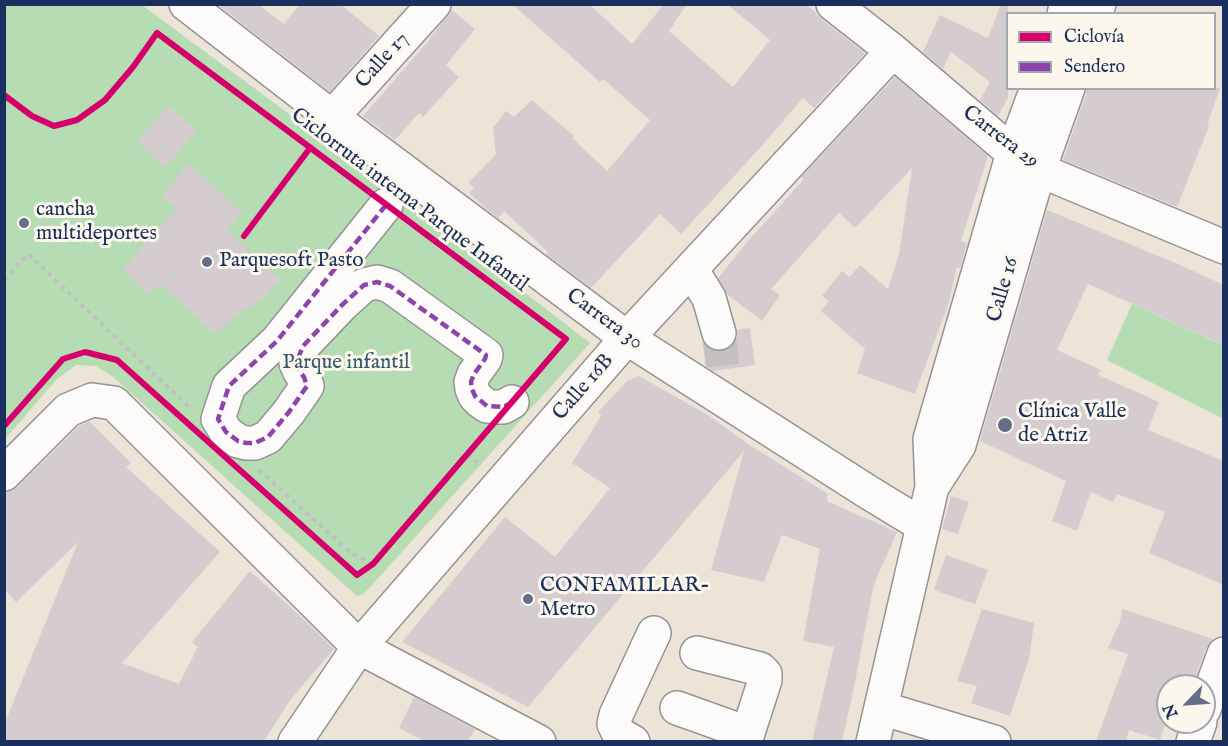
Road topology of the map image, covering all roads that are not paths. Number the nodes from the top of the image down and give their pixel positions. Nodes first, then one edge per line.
1 (434, 4) edge
2 (833, 4) edge
3 (187, 5) edge
4 (893, 51) junction
5 (1037, 90) edge
6 (1067, 90) edge
7 (332, 117) junction
8 (1026, 161) junction
9 (386, 205) dead end
10 (1224, 247) edge
11 (691, 269) junction
12 (719, 333) tunnel mouth
13 (627, 338) junction
14 (512, 402) dead end
15 (4, 474) edge
16 (922, 525) junction
17 (654, 633) dead end
18 (358, 646) junction
19 (697, 654) dead end
20 (1224, 654) edge
21 (1216, 676) edge
22 (676, 708) dead end
23 (881, 708) junction
24 (746, 737) edge
25 (296, 741) edge
26 (539, 741) edge
27 (633, 741) edge
28 (873, 741) edge
29 (994, 741) edge

1 - 7 street, Calle 17
2 - 4 street, Carrera 29
3 - 7 street, Carrera 30
4 - 8 street, Carrera 29
4 - 11 street, Calle 16B
5 - 8 street, Calle 16
6 - 8 street, Calle 16
7 - 13 street, Carrera 30
8 - 10 street, Carrera 29
8 - 16 street, Calle 16
9 - 14 street
11 - 12 street
11 - 13 street, Calle 16B
13 - 16 street, Carrera 30
13 - 18 street, Calle 16B
15 - 18 street
16 - 23 street, Calle 16
17 - 27 street
18 - 25 street, Calle 16B
18 - 26 street
19 - 24 street
20 - 21 street
22 - 24 street
23 - 28 street, Calle 16
23 - 29 street

